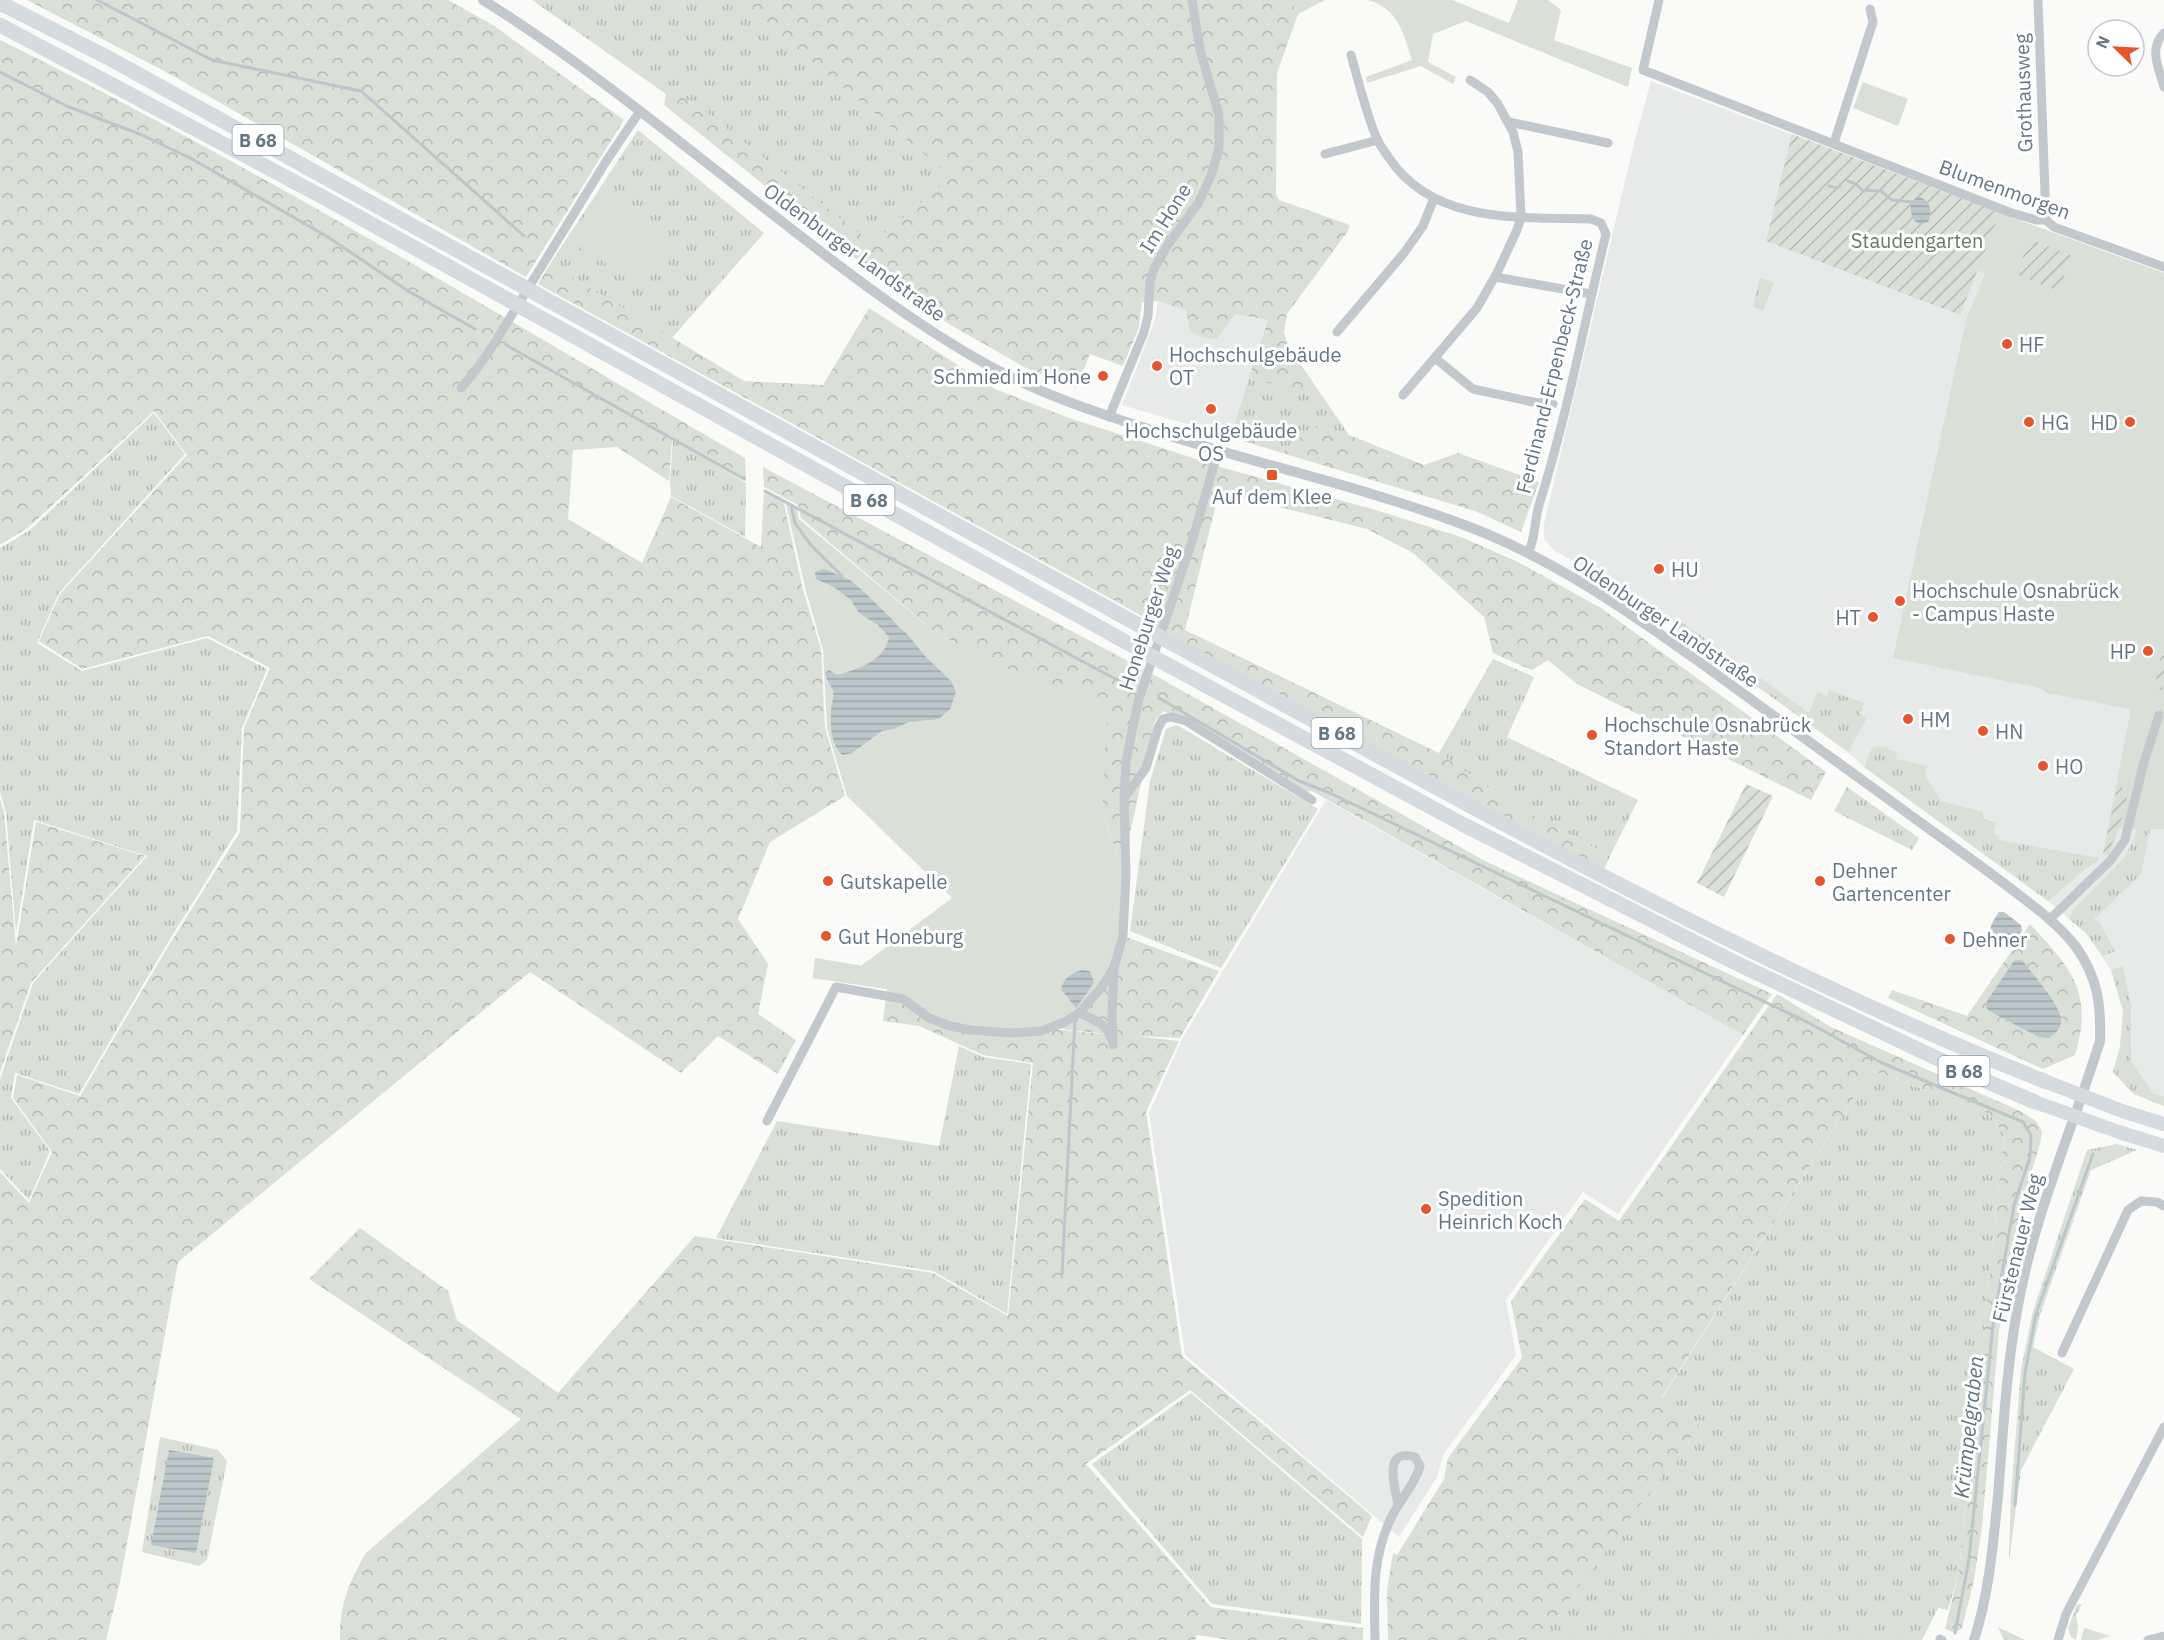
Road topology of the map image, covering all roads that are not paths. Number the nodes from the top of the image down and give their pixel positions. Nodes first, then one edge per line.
1 (483, 0) edge
2 (1192, 0) edge
3 (1659, 0) edge
4 (2038, 0) edge
5 (0, 3) edge
6 (1870, 9) dead end
7 (0, 25) edge
8 (2164, 33) edge
9 (1351, 56) dead end
10 (1470, 80) dead end
11 (2164, 87) edge
12 (640, 111) junction
13 (1509, 122) junction
14 (1378, 140) junction
15 (1608, 143) dead end
16 (1834, 144) junction
17 (1325, 154) dead end
18 (1434, 198) junction
19 (1521, 217) junction
20 (2046, 220) junction
21 (2164, 267) edge
22 (1495, 277) junction
23 (1592, 294) junction
24 (1337, 332) dead end
25 (1435, 358) junction
26 (461, 388) dead end
27 (1404, 395) dead end
28 (1553, 404) dead end
29 (1109, 417) junction
30 (1218, 451) junction
31 (1528, 553) junction
32 (2159, 715) dead end
33 (1124, 798) junction
34 (1311, 800) dead end
35 (2050, 919) junction
36 (1114, 967) junction
37 (1076, 1014) junction
38 (2044, 1081) joint
39 (2082, 1095) junction
40 (2035, 1102) joint
41 (2074, 1116) junction
42 (767, 1121) dead end
43 (2164, 1124) edge
44 (2164, 1146) edge
45 (2164, 1206) edge
46 (2062, 1353) dead end
47 (2164, 1427) edge
48 (2160, 1445) edge
49 (1398, 1505) junction
50 (2164, 1636) edge
51 (1375, 1640) edge
52 (1974, 1640) edge
53 (2058, 1640) edge
54 (2148, 1640) edge

1 - 12 street, Oldenburger Landstraße
2 - 29 street, Im Hone
3 - 16 street, Blumenmorgen
4 - 20 street, Grothausweg
5 - 38 highway, B 68
6 - 16 street
7 - 40 highway, B 68
8 - 11 street
9 - 14 street, Ferdinand-Erpenbeck-Straße
10 - 13 street
12 - 26 street
12 - 29 street, Oldenburger Landstraße
13 - 15 street
13 - 19 street
14 - 17 street
14 - 18 street, Ferdinand-Erpenbeck-Straße
16 - 20 street, Blumenmorgen
18 - 19 street, Ferdinand-Erpenbeck-Straße
18 - 24 street
19 - 22 street
19 - 23 street, Ferdinand-Erpenbeck-Straße
20 - 21 street, Blumenmorgen
22 - 23 street
22 - 25 street
23 - 31 street, Ferdinand-Erpenbeck-Straße
25 - 27 street
25 - 28 street
29 - 30 street, Oldenburger Landstraße
30 - 31 street, Oldenburger Landstraße
30 - 33 street, Honeburger Weg
31 - 35 street, Oldenburger Landstraße
32 - 35 street
33 - 34 street
33 - 36 street, Honeburger Weg
35 - 39 street, Oldenburger Landstraße
36 - 37 street, Honeburger Weg
36 - 37 street, Honeburger Weg
37 - 42 street, Honeburger Weg
38 - 39 main road, B 68
39 - 41 street, Oldenburger Landstraße
39 - 43 main road, B 68
40 - 41 main road, B 68
41 - 44 main road, B 68
41 - 52 street, Fürstenauer Weg
45 - 46 street
47 - 48 street
48 - 53 street
49 - 49 street
49 - 51 street
50 - 54 street

